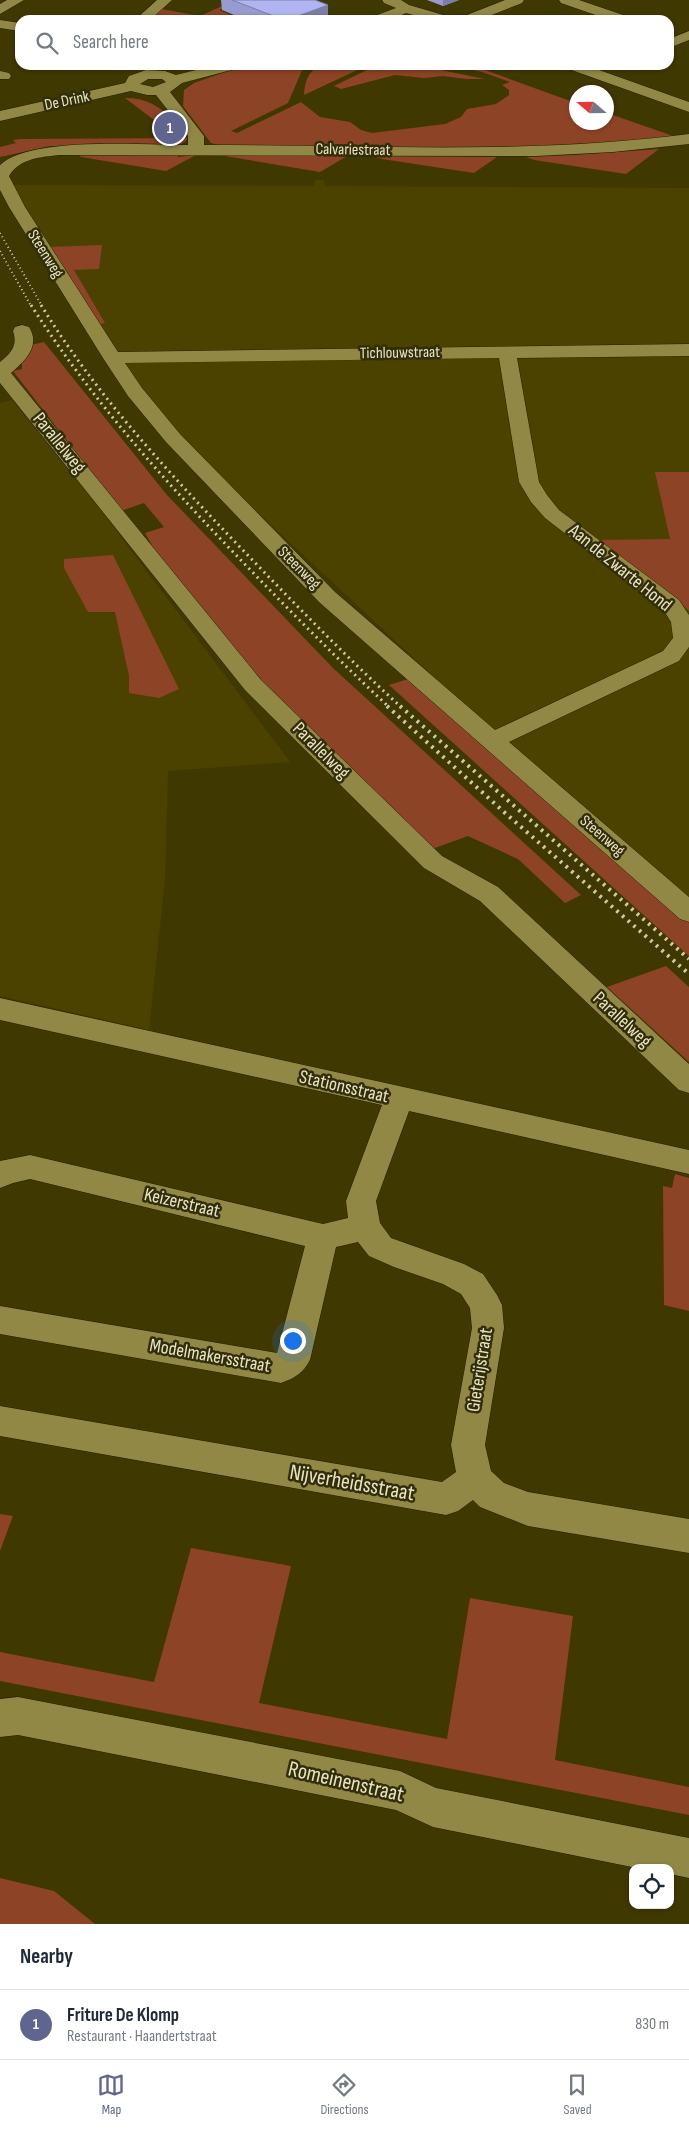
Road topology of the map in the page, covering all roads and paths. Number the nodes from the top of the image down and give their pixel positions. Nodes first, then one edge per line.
1 (17, 0) edge
2 (165, 0) edge
3 (389, 0) edge
4 (517, 0) edge
5 (566, 0) edge
6 (405, 9) junction
7 (0, 10) edge
8 (148, 15) edge
9 (390, 15) edge
10 (431, 15) edge
11 (480, 15) edge
12 (610, 15) edge
13 (0, 24) edge
14 (15, 26) edge
15 (199, 70) edge
16 (210, 70) edge
17 (584, 70) edge
18 (610, 70) edge
19 (141, 73) edge
20 (598, 75) junction
21 (171, 78) junction
22 (160, 90) junction
23 (689, 107) edge
24 (0, 116) edge
25 (689, 139) edge
26 (196, 149) junction
27 (18, 159) joint
28 (22, 331) dead end
29 (689, 350) edge
30 (507, 352) junction
31 (112, 358) junction
32 (0, 373) edge
33 (493, 740) junction
34 (689, 912) edge
35 (0, 1009) edge
36 (689, 1082) edge
37 (399, 1099) junction
38 (689, 1162) edge
39 (0, 1176) edge
40 (365, 1227) junction
41 (323, 1237) junction
42 (0, 1320) edge
43 (0, 1421) edge
44 (475, 1479) junction
45 (689, 1536) edge
46 (0, 1718) edge
47 (689, 1858) edge

1 - 7 street
2 - 8 street
3 - 6 street
4 - 11 street
5 - 12 street
6 - 9 street
6 - 10 street
13 - 14 street
15 - 21 street
16 - 21 street
17 - 20 street
18 - 20 street
19 - 21 street
19 - 22 street
19 - 24 street, De Drink
20 - 23 street
21 - 22 street
22 - 26 street
25 - 26 street, Calvariestraat
26 - 27 street, Calvariestraat
27 - 31 street, Steenweg
28 - 32 street, Parallelweg
29 - 30 street, Tichlouwstraat
30 - 31 street, Tichlouwstraat
30 - 33 street, Aan de Zwarte Hond
31 - 33 street, Steenweg
32 - 36 street, Parallelweg
33 - 34 street, Steenweg
35 - 37 street, Stationsstraat
37 - 38 street, Stationsstraat
37 - 40 street, Gieterijstraat
39 - 41 street, Keizerstraat
40 - 41 street, Keizerstraat
40 - 44 street, Gieterijstraat
41 - 42 street, Modelmakersstraat
43 - 44 street, Nijverheidsstraat
44 - 45 street
46 - 47 street, Romeinenstraat

